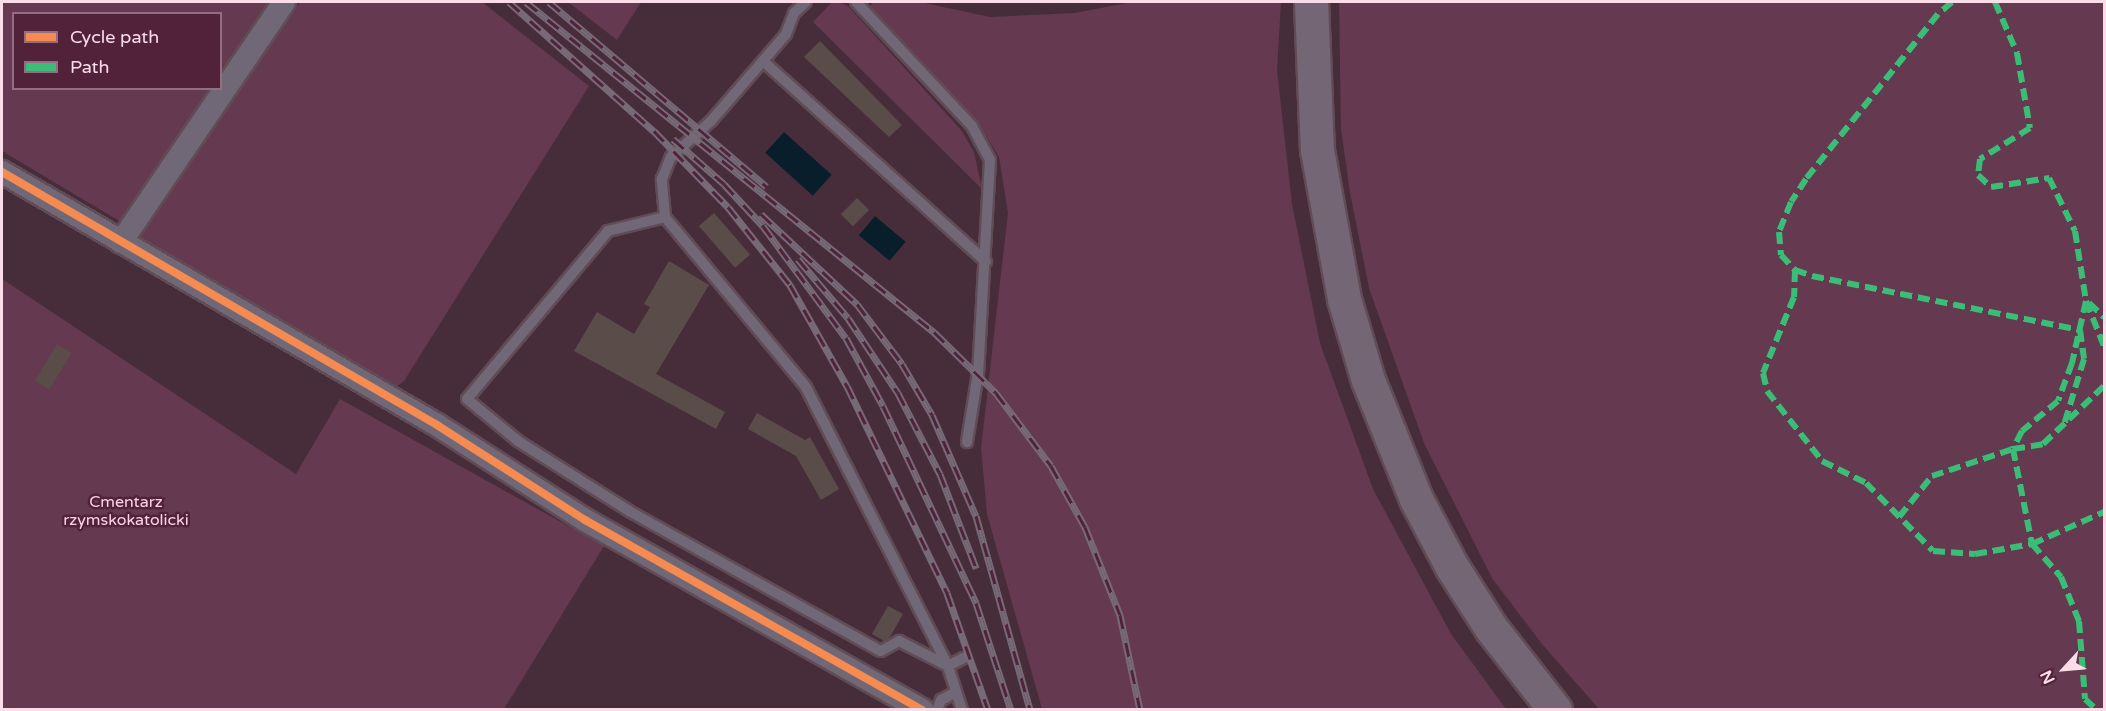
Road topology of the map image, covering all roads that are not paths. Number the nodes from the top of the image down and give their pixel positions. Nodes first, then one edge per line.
1 (284, 2) edge
2 (806, 2) edge
3 (856, 2) edge
4 (1311, 2) edge
5 (762, 61) junction
6 (2, 172) edge
7 (665, 218) junction
8 (121, 242) junction
9 (986, 262) junction
10 (967, 442) dead end
11 (963, 658) dead end
12 (948, 666) junction
13 (956, 692) junction
14 (922, 710) edge
15 (937, 710) edge
16 (962, 710) edge
17 (1555, 710) edge

1 - 8 street
2 - 5 lane
3 - 9 lane
4 - 17 main road
5 - 7 lane
5 - 9 lane
6 - 8 street
7 - 12 lane
7 - 12 lane
8 - 14 street
9 - 10 lane
11 - 12 lane
12 - 13 lane
13 - 15 lane
13 - 16 lane

